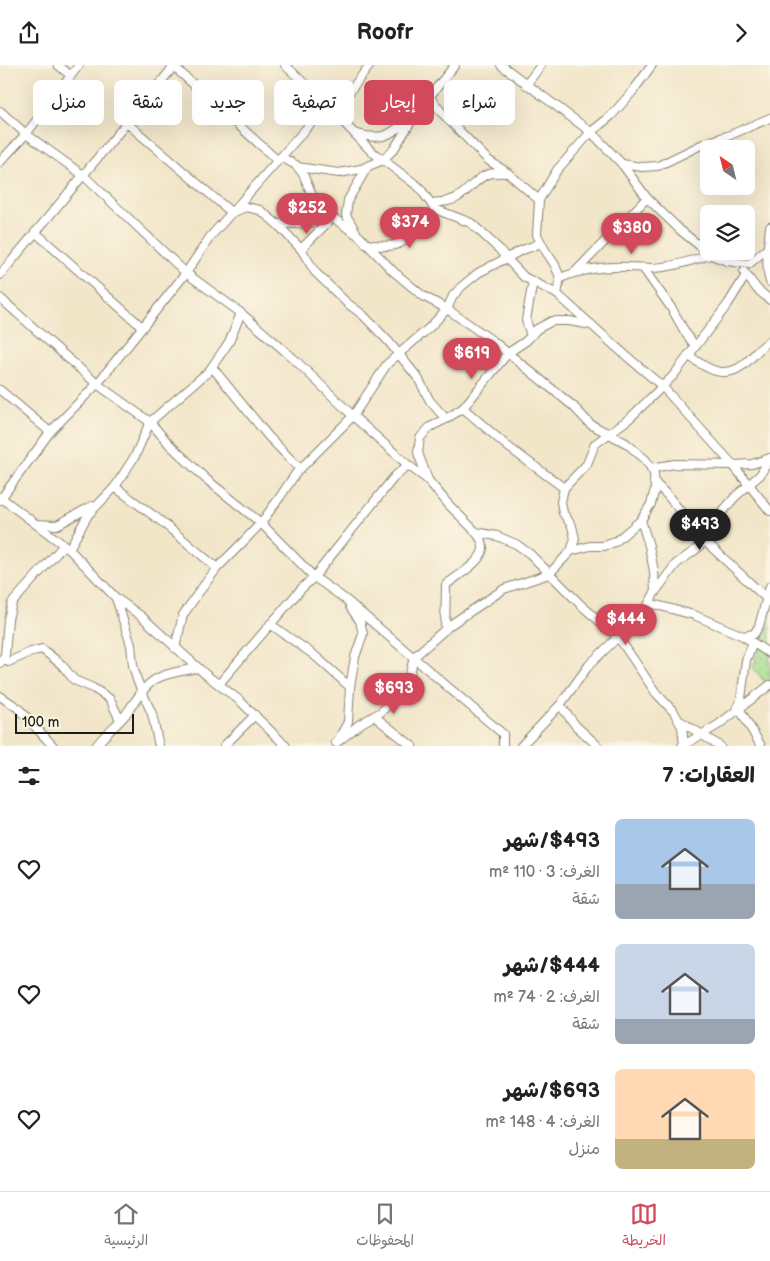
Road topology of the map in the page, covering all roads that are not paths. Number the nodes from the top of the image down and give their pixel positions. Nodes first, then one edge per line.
1 (58, 65) edge
2 (79, 65) edge
3 (285, 65) edge
4 (370, 65) edge
5 (455, 65) edge
6 (501, 65) edge
7 (541, 65) edge
8 (652, 65) edge
9 (174, 66) edge
10 (70, 75) junction
11 (163, 80) edge
12 (301, 80) edge
13 (526, 85) junction
14 (354, 86) edge
15 (434, 91) edge
16 (434, 103) edge
17 (0, 111) edge
18 (770, 118) edge
19 (126, 125) edge
20 (130, 125) edge
21 (309, 125) edge
22 (346, 125) edge
23 (403, 125) edge
24 (409, 125) edge
25 (352, 132) junction
26 (591, 132) junction
27 (26, 134) junction
28 (279, 158) junction
29 (383, 160) junction
30 (0, 162) edge
31 (622, 164) junction
32 (368, 166) junction
33 (297, 167) junction
34 (508, 173) junction
35 (83, 175) junction
36 (647, 197) junction
37 (539, 200) junction
38 (433, 206) junction
39 (232, 213) junction
40 (332, 217) junction
41 (278, 224) junction
42 (770, 227) edge
43 (35, 232) junction
44 (359, 236) junction
45 (541, 243) junction
46 (366, 244) junction
47 (700, 246) edge
48 (769, 248) edge
49 (301, 249) junction
50 (700, 258) edge
51 (507, 259) junction
52 (729, 260) edge
53 (740, 263) junction
54 (642, 268) junction
55 (576, 271) junction
56 (186, 273) junction
57 (0, 275) edge
58 (746, 275) junction
59 (560, 278) junction
60 (533, 281) junction
61 (770, 281) edge
62 (558, 294) junction
63 (0, 299) edge
64 (770, 300) edge
65 (447, 309) junction
66 (241, 313) junction
67 (592, 325) junction
68 (142, 327) junction
69 (531, 336) junction
70 (770, 341) edge
71 (695, 346) junction
72 (508, 353) junction
73 (399, 354) junction
74 (688, 355) junction
75 (212, 367) junction
76 (97, 384) junction
77 (662, 386) junction
78 (0, 390) edge
79 (463, 408) junction
80 (353, 415) junction
81 (446, 419) junction
82 (150, 423) junction
83 (50, 432) junction
84 (608, 433) junction
85 (770, 458) edge
86 (408, 465) junction
87 (733, 465) junction
88 (650, 468) junction
89 (300, 469) junction
90 (428, 480) junction
91 (654, 481) junction
92 (750, 485) junction
93 (114, 487) junction
94 (564, 488) junction
95 (0, 498) edge
96 (102, 500) junction
97 (770, 511) edge
98 (641, 520) junction
99 (261, 523) junction
100 (36, 524) junction
101 (476, 532) junction
102 (705, 541) junction
103 (66, 547) junction
104 (572, 551) junction
105 (217, 568) junction
106 (549, 574) junction
107 (314, 577) junction
108 (770, 586) edge
109 (655, 592) junction
110 (116, 598) junction
111 (766, 598) junction
112 (345, 599) junction
113 (649, 603) junction
114 (270, 624) junction
115 (445, 630) junction
116 (743, 636) junction
117 (619, 638) junction
118 (753, 643) junction
119 (175, 648) junction
120 (770, 654) edge
121 (414, 657) junction
122 (1, 661) edge
123 (198, 667) junction
124 (219, 684) junction
125 (770, 685) edge
126 (350, 687) junction
127 (142, 693) junction
128 (0, 696) edge
129 (560, 705) junction
130 (737, 710) junction
131 (255, 715) junction
132 (374, 716) junction
133 (120, 720) junction
134 (678, 720) junction
135 (702, 734) junction
136 (335, 745) edge
137 (53, 746) edge
138 (96, 746) edge
139 (159, 746) edge
140 (224, 746) edge
141 (286, 746) edge
142 (412, 746) edge
143 (503, 746) edge
144 (520, 746) edge
145 (598, 746) edge
146 (683, 746) edge
147 (720, 746) edge
148 (761, 746) edge

1 - 10 street
2 - 10 street
3 - 12 street
4 - 14 street
5 - 15 street
6 - 13 street
7 - 13 street
8 - 26 street
9 - 11 street
9 - 28 street
10 - 27 street
13 - 26 street
16 - 34 street
17 - 27 street
18 - 31 street
19 - 35 street
20 - 39 street
21 - 28 street
22 - 25 street
23 - 25 street
24 - 29 street
25 - 29 street
26 - 31 street
26 - 37 street
27 - 30 street
27 - 35 street
28 - 33 street
28 - 39 street
29 - 32 street
29 - 38 street
31 - 36 street
32 - 33 street
32 - 44 street
33 - 40 street
34 - 37 street
34 - 38 street
35 - 43 street
35 - 56 street
36 - 47 street
36 - 55 street
37 - 45 street
38 - 46 street
38 - 51 street
39 - 41 street
39 - 56 street
40 - 41 street
40 - 44 street
40 - 49 street
41 - 49 street
42 - 48 street
43 - 57 street
43 - 68 street
44 - 46 street
45 - 51 street
45 - 59 street
46 - 65 street
48 - 53 street
48 - 61 street
49 - 73 street
50 - 54 street
51 - 60 street
51 - 65 street
52 - 53 street
53 - 58 street
54 - 55 street
54 - 71 street
55 - 59 street
56 - 66 street
56 - 68 street
58 - 64 street
58 - 71 street
59 - 62 street
60 - 62 street
60 - 69 street
62 - 67 street
63 - 76 street
65 - 72 street
65 - 73 street
66 - 75 street
66 - 80 street
67 - 69 street
67 - 77 street
68 - 76 street
69 - 72 street
70 - 74 street
71 - 74 street
72 - 79 street
72 - 84 street
73 - 80 street
73 - 81 street
74 - 77 street
75 - 82 street
75 - 89 street
76 - 82 street
76 - 83 street
77 - 84 street
77 - 87 street
78 - 83 street
79 - 81 street
79 - 94 street
80 - 86 street
80 - 89 street
81 - 90 street
82 - 93 street
82 - 99 street
83 - 95 street
84 - 88 street
84 - 94 street
85 - 87 street
85 - 92 street
86 - 90 street
86 - 107 street
87 - 88 street
87 - 92 street
88 - 91 street
89 - 99 street
90 - 101 street
91 - 98 street
91 - 102 street
92 - 97 street
92 - 102 street
93 - 96 street
93 - 105 street
94 - 104 street
95 - 100 street
96 - 100 street
96 - 103 street
98 - 104 street
98 - 109 street
99 - 105 street
99 - 107 street
100 - 103 street
101 - 106 street
101 - 115 street
102 - 109 street
102 - 111 street
103 - 110 street
103 - 122 street
104 - 106 street
105 - 119 street
106 - 115 street
106 - 117 street
107 - 112 street
107 - 114 street
108 - 111 street
109 - 113 street
110 - 119 street
110 - 127 street
111 - 116 street
112 - 121 street
112 - 126 street
113 - 116 street
113 - 117 street
114 - 124 street
114 - 126 street
115 - 121 street
116 - 118 street
117 - 129 street
117 - 134 street
118 - 120 street
118 - 130 street
119 - 123 street
121 - 132 street
121 - 143 street
122 - 133 street
123 - 124 street
123 - 127 street
124 - 131 street
125 - 130 street
126 - 136 street
127 - 133 street
127 - 139 street
128 - 137 street
129 - 144 street
129 - 145 street
130 - 135 street
130 - 148 street
131 - 140 street
131 - 141 street
132 - 136 street
132 - 142 street
133 - 138 street
134 - 135 street
134 - 146 street
135 - 146 street
135 - 147 street

